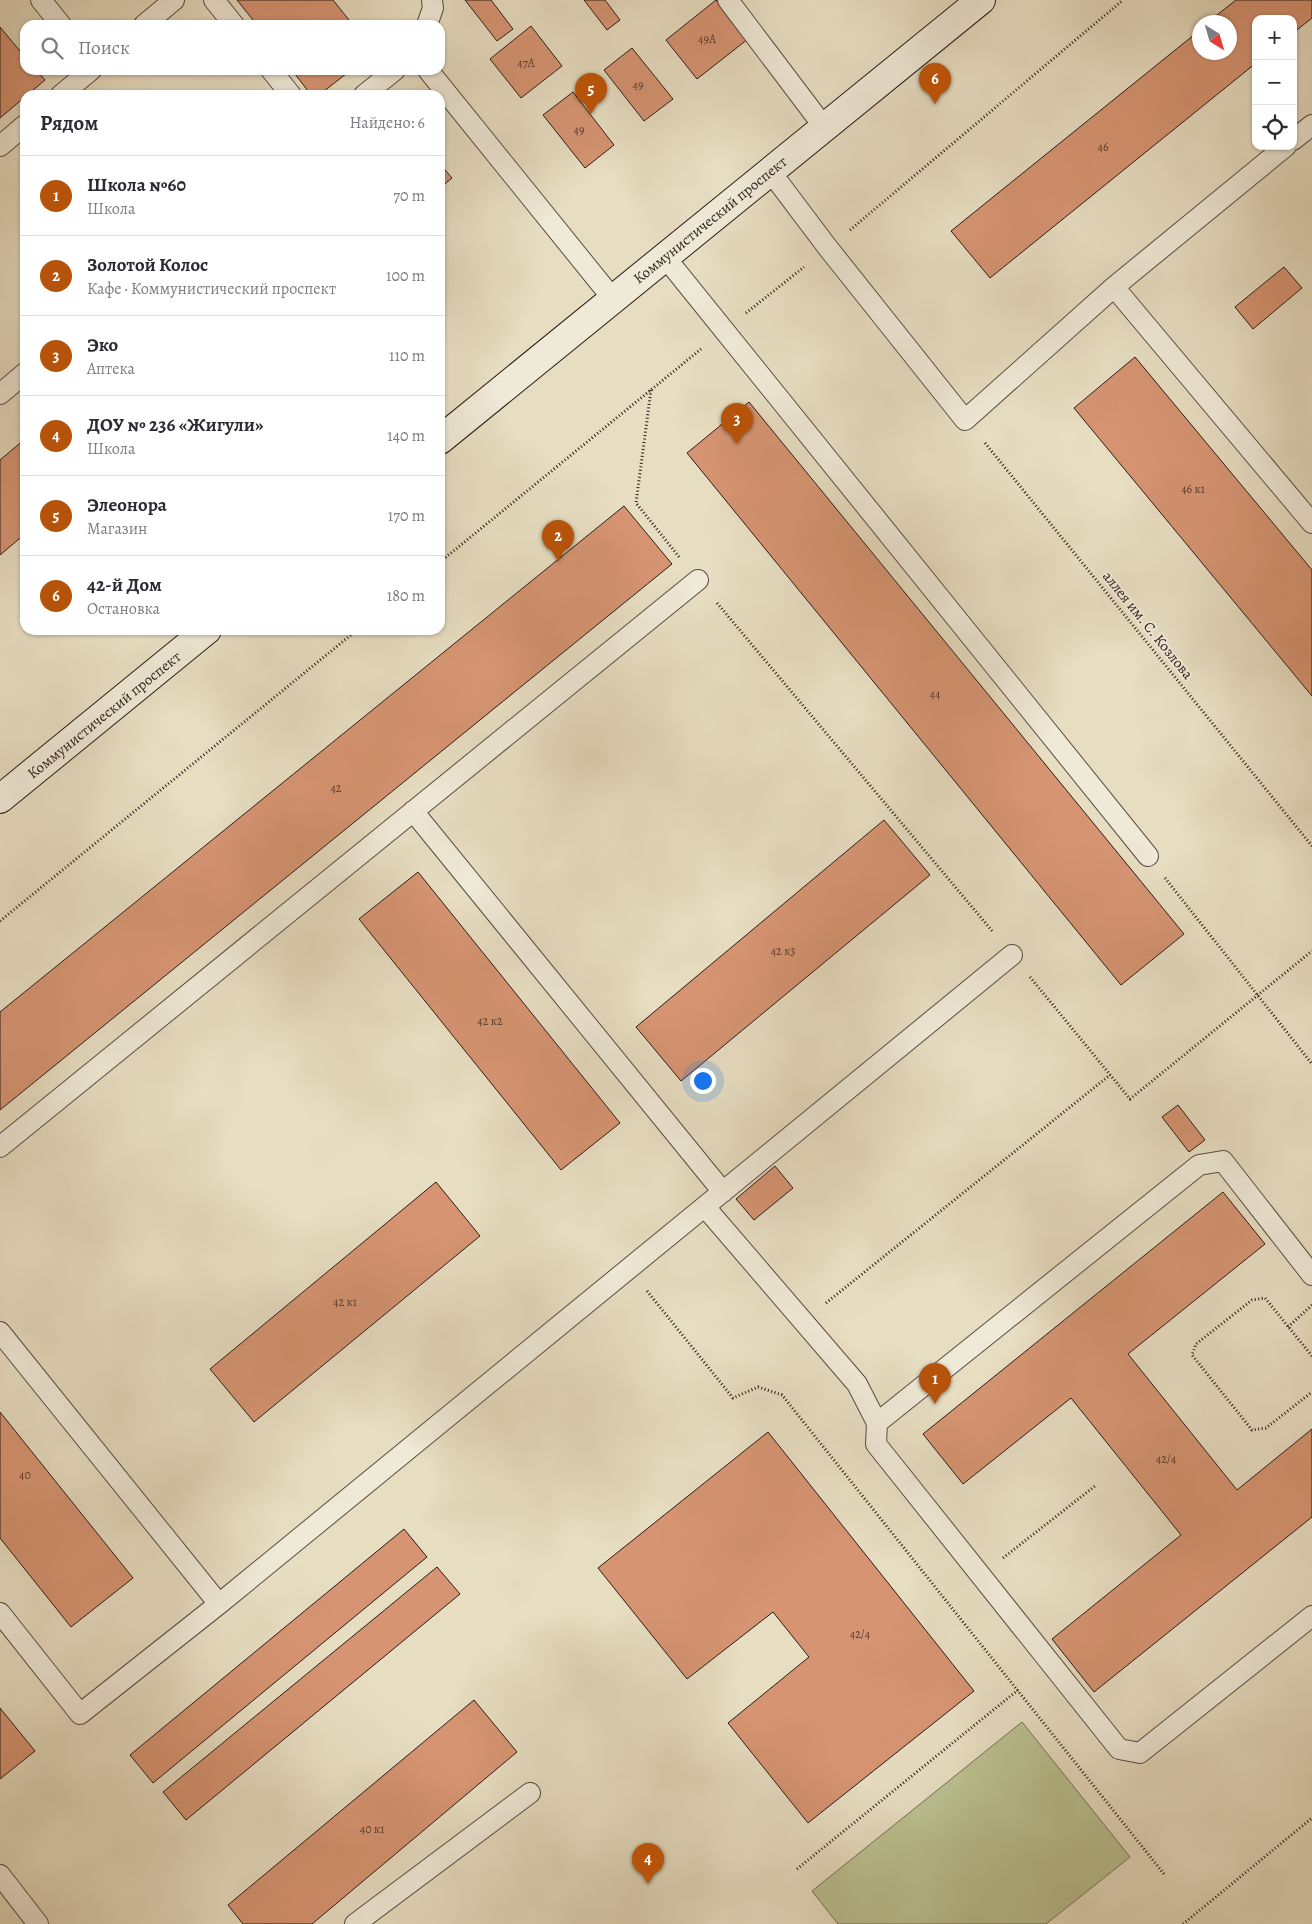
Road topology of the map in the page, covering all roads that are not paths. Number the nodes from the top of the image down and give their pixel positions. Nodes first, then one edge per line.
1 (41, 0) edge
2 (174, 0) edge
3 (214, 0) edge
4 (432, 0) edge
5 (728, 0) edge
6 (981, 0) edge
7 (57, 20) edge
8 (150, 20) edge
9 (230, 20) edge
10 (429, 20) edge
11 (85, 75) edge
12 (275, 75) edge
13 (389, 75) edge
14 (432, 75) edge
15 (67, 90) edge
16 (287, 90) edge
17 (370, 90) edge
18 (444, 90) edge
19 (445, 91) edge
20 (1312, 125) edge
21 (824, 127) junction
22 (20, 129) edge
23 (1297, 137) edge
24 (0, 146) edge
25 (1281, 150) edge
26 (770, 171) junction
27 (665, 257) junction
28 (1114, 287) junction
29 (612, 299) junction
30 (20, 377) edge
31 (0, 394) edge
32 (445, 436) edge
33 (1312, 523) edge
34 (698, 580) road end
35 (201, 635) edge
36 (0, 799) edge
37 (413, 811) junction
38 (1148, 856) road end
39 (1012, 955) road end
40 (0, 1147) edge
41 (723, 1192) junction
42 (705, 1207) junction
43 (1312, 1275) edge
44 (0, 1332) edge
45 (877, 1423) junction
46 (219, 1604) junction
47 (0, 1613) edge
48 (1312, 1616) edge
49 (530, 1793) dead end
50 (0, 1875) edge
51 (38, 1924) edge
52 (355, 1924) edge

1 - 7 lane
2 - 8 lane
3 - 9 lane
4 - 10 lane
5 - 21 lane
6 - 21 main road, Коммунистический проспект
11 - 15 lane
12 - 16 lane
13 - 17 lane
14 - 18 lane
19 - 29 lane
20 - 23 lane
21 - 26 main road, Коммунистический проспект
22 - 24 lane
25 - 28 lane
26 - 27 main road, Коммунистический проспект
26 - 28 lane
27 - 29 main road, Коммунистический проспект
27 - 38 lane
28 - 33 lane
29 - 32 main road, Коммунистический проспект
30 - 31 lane
34 - 37 lane
35 - 36 main road, Коммунистический проспект
37 - 40 lane
37 - 41 lane
39 - 41 lane
41 - 42 lane
42 - 45 lane
42 - 46 lane
43 - 45 lane
44 - 46 lane
45 - 48 lane
46 - 47 lane
49 - 52 lane
50 - 51 lane

